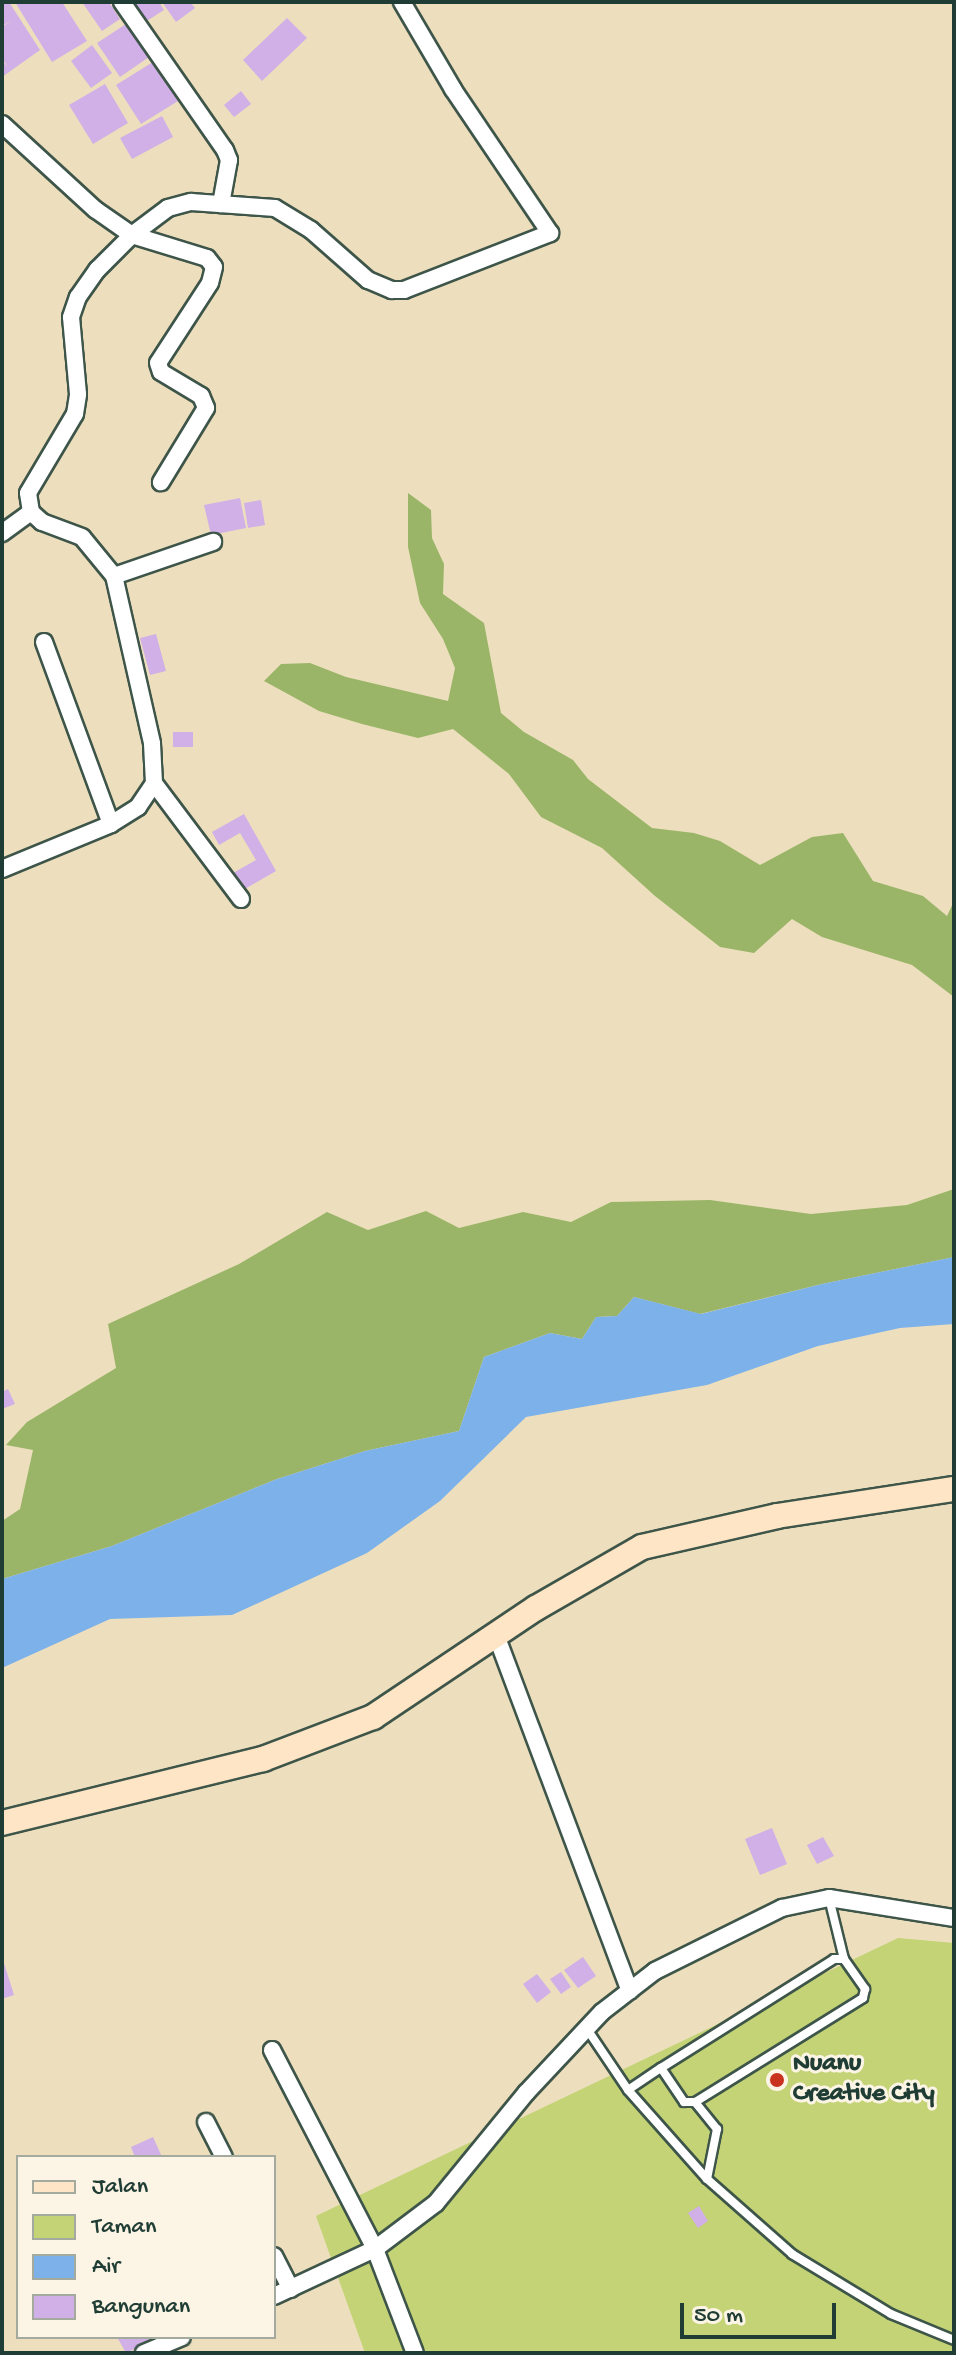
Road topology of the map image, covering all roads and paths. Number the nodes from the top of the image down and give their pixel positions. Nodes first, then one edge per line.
1 (122, 2) edge
2 (402, 2) edge
3 (2, 124) edge
4 (221, 204) junction
5 (132, 235) junction
6 (161, 482) dead end
7 (31, 512) junction
8 (2, 533) edge
9 (213, 542) dead end
10 (114, 576) junction
11 (44, 642) dead end
12 (154, 783) junction
13 (111, 824) junction
14 (2, 869) edge
15 (241, 899) dead end
16 (954, 1489) edge
17 (496, 1635) junction
18 (2, 1823) edge
19 (829, 1898) junction
20 (954, 1918) edge
21 (844, 1959) junction
22 (630, 1991) junction
23 (587, 2029) junction
24 (272, 2050) dead end
25 (661, 2068) junction
26 (628, 2090) junction
27 (695, 2102) junction
28 (206, 2122) dead end
29 (223, 2155) edge
30 (707, 2179) junction
31 (375, 2249) junction
32 (276, 2260) edge
33 (291, 2289) junction
34 (276, 2295) edge
35 (177, 2339) edge
36 (954, 2340) edge
37 (144, 2353) edge
38 (415, 2353) edge

1 - 4 street
2 - 4 street
3 - 5 street
4 - 5 street
5 - 6 street
5 - 7 street
7 - 8 street
7 - 10 street
9 - 10 street
10 - 12 street
11 - 13 street
12 - 13 street
12 - 15 street
13 - 14 street
16 - 17 street
17 - 18 street
17 - 22 street
19 - 20 street
19 - 21 lane
19 - 22 street
21 - 25 lane
21 - 27 lane
22 - 23 street
23 - 26 lane
23 - 31 street
24 - 31 street
25 - 26 lane
25 - 27 lane
26 - 30 lane
27 - 30 lane
28 - 29 street
30 - 36 lane
31 - 33 street
31 - 38 street
32 - 33 street
33 - 34 street
35 - 37 street

